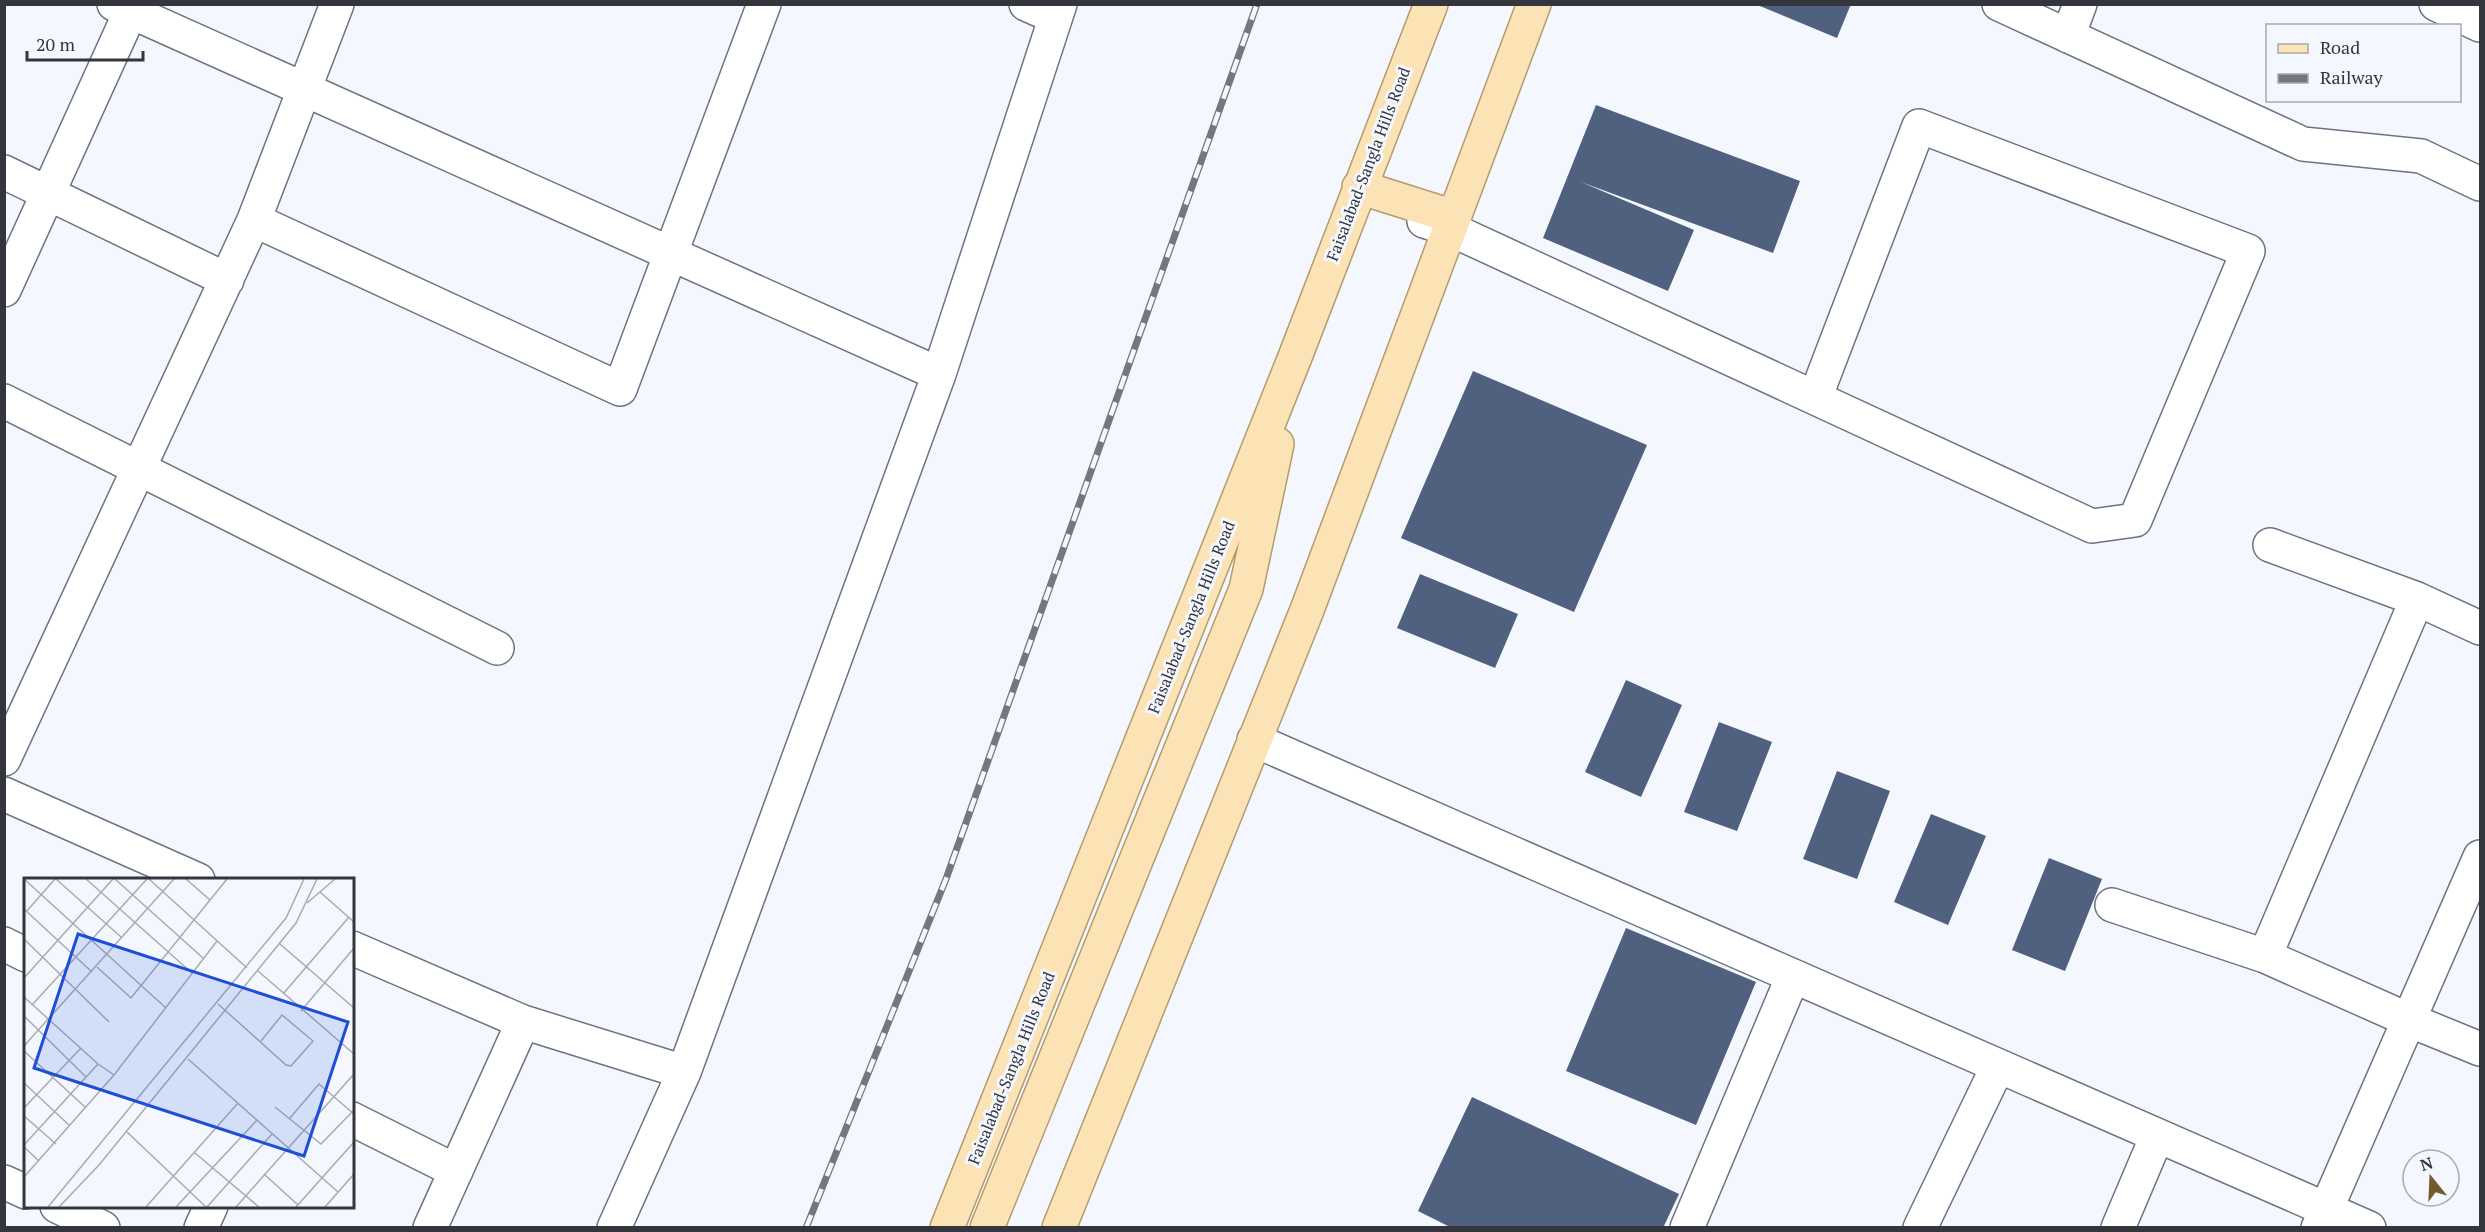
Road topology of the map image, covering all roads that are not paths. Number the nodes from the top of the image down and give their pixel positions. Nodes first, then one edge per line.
1 (337, 4) edge
2 (764, 4) edge
3 (1431, 4) edge
4 (1534, 4) edge
5 (1999, 4) edge
6 (2080, 4) edge
7 (2436, 4) edge
8 (126, 7) edge
9 (1047, 8) edge
10 (2481, 25) edge
11 (2068, 36) junction
12 (304, 90) junction
13 (4, 172) edge
14 (2481, 184) edge
15 (48, 194) junction
16 (1356, 194) junction
17 (254, 220) junction
18 (1452, 223) junction
19 (671, 253) junction
20 (227, 280) junction
21 (4, 290) edge
22 (1295, 357) junction
23 (939, 374) junction
24 (1815, 398) junction
25 (4, 400) edge
26 (139, 468) junction
27 (2270, 545) dead end
28 (2417, 599) junction
29 (2481, 628) edge
30 (497, 648) dead end
31 (1254, 740) junction
32 (4, 759) edge
33 (4, 794) edge
34 (2481, 857) edge
35 (196, 878) edge
36 (2112, 905) dead end
37 (4, 944) edge
38 (354, 949) edge
39 (24, 954) edge
40 (2265, 956) junction
41 (1793, 976) junction
42 (2409, 1020) junction
43 (523, 1022) junction
44 (2481, 1049) edge
45 (1998, 1066) junction
46 (684, 1072) junction
47 (354, 1120) edge
48 (2157, 1136) junction
49 (456, 1171) junction
50 (4, 1182) edge
51 (24, 1191) edge
52 (61, 1208) edge
53 (210, 1208) edge
54 (2322, 1218) edge
55 (103, 1227) edge
56 (201, 1227) edge
57 (430, 1227) edge
58 (614, 1227) edge
59 (947, 1227) edge
60 (987, 1227) edge
61 (1059, 1227) edge
62 (1687, 1227) edge
63 (1920, 1227) edge
64 (2118, 1227) edge
65 (2369, 1227) edge

1 - 12 street
2 - 19 street
3 - 16 main road, Faisalabad-Sangla Hills Road
4 - 18 main road
5 - 11 street
6 - 11 street
7 - 10 street
8 - 12 street
8 - 15 street
9 - 23 street
11 - 14 street
12 - 17 street
12 - 19 street
13 - 15 street
15 - 20 street
15 - 21 street
16 - 18 main road
16 - 22 main road, Faisalabad-Sangla Hills Road
17 - 19 street
17 - 20 street
18 - 24 street
18 - 31 main road
19 - 23 street
20 - 26 street
22 - 59 main road, Faisalabad-Sangla Hills Road
22 - 60 main road
23 - 46 street
24 - 24 street
25 - 26 street
26 - 30 street
26 - 32 street
27 - 28 street
28 - 29 street
28 - 40 street
31 - 41 street
31 - 61 main road
33 - 35 street
34 - 42 street
36 - 40 street
37 - 39 street
38 - 43 street
40 - 42 street
41 - 45 street
41 - 62 street
42 - 44 street
42 - 54 street
43 - 46 street
43 - 49 street
45 - 48 street
45 - 63 street
46 - 58 street
47 - 49 street
48 - 54 street
48 - 64 street
49 - 57 street
50 - 51 street
52 - 55 street
53 - 56 street
54 - 65 street

